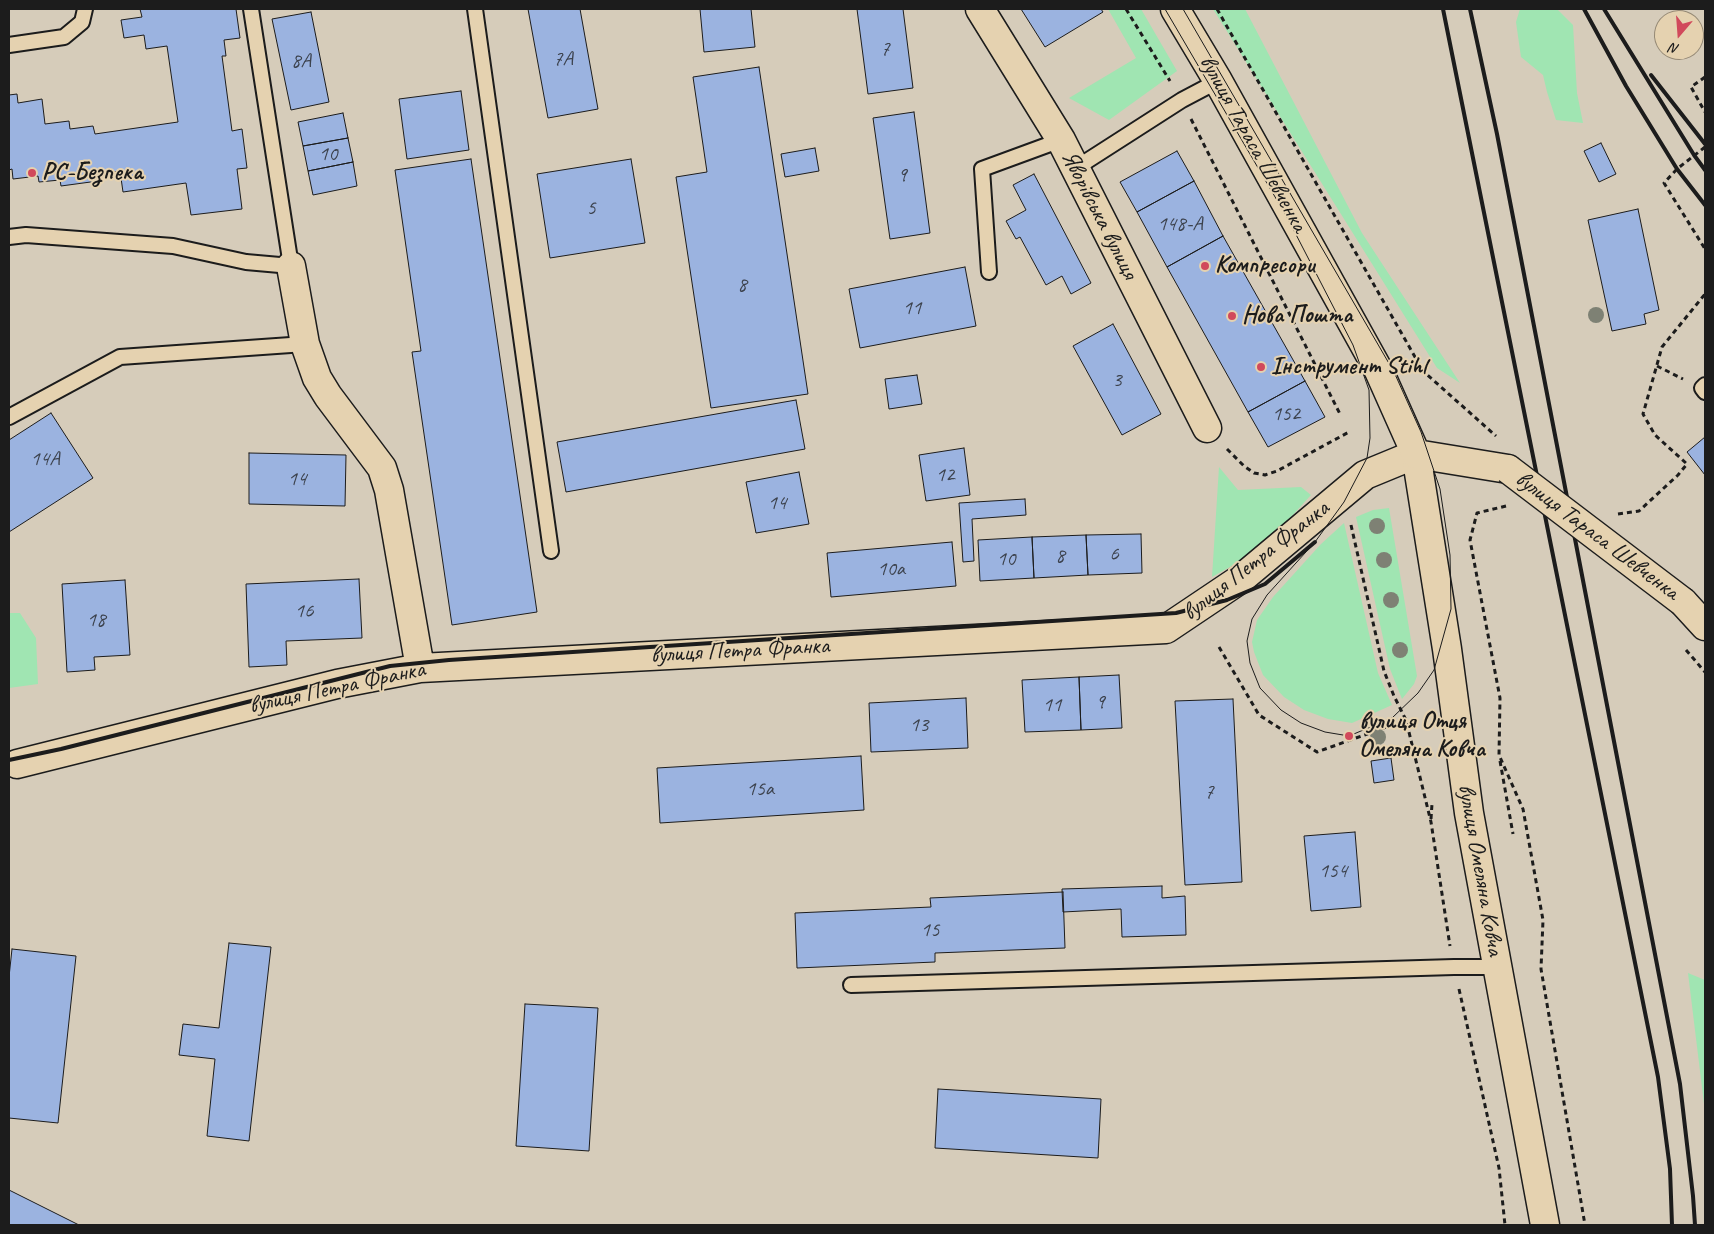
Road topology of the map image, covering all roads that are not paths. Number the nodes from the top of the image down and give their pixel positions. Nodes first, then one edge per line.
1 (85, 9) edge
2 (250, 9) edge
3 (475, 9) edge
4 (980, 9) edge
5 (1175, 9) edge
6 (9, 45) edge
7 (1218, 81) junction
8 (1061, 140) junction
9 (1076, 168) junction
10 (9, 237) edge
11 (291, 266) junction
12 (989, 272) dead end
13 (305, 344) junction
14 (9, 417) edge
15 (1207, 428) road end
16 (1416, 454) junction
17 (551, 551) dead end
18 (1705, 626) edge
19 (420, 668) junction
20 (12, 765) edge
21 (1496, 967) junction
22 (851, 985) dead end
23 (1545, 1225) edge

1 - 6 lane
2 - 11 lane
3 - 17 lane
4 - 8 street, Яворівська вулиця
5 - 7 street, вулиця Тараса Шевченка
7 - 9 lane
7 - 16 street, вулиця Тараса Шевченка
8 - 9 street, Яворівська вулиця
8 - 12 lane
9 - 15 street, Яворівська вулиця
10 - 11 lane
11 - 13 street
13 - 14 lane
13 - 19 street
16 - 18 street, вулиця Тараса Шевченка, bridge
16 - 19 street, вулиця Петра Франка
16 - 21 street, вулиця Омеляна Ковча
19 - 20 street, вулиця Петра Франка
21 - 22 lane
21 - 23 street, вулиця Омеляна Ковча

